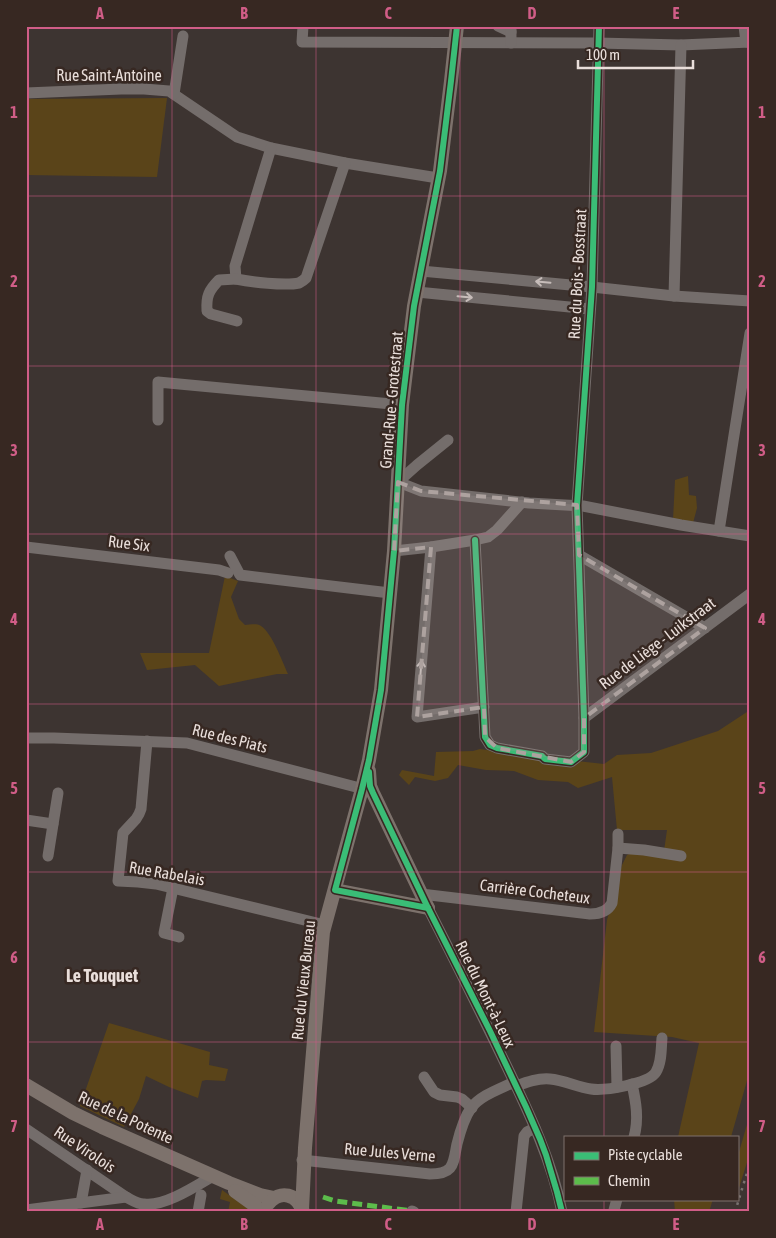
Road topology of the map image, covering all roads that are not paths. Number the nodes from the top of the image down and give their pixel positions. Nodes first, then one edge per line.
1 (303, 26) edge
2 (457, 26) edge
3 (498, 26) edge
4 (599, 26) edge
5 (744, 26) edge
6 (511, 34) edge
7 (183, 36) dead end
8 (748, 42) edge
9 (598, 43) junction
10 (455, 44) junction
11 (681, 45) junction
12 (26, 93) edge
13 (174, 94) junction
14 (271, 148) junction
15 (346, 163) junction
16 (438, 178) junction
17 (421, 271) junction
18 (236, 280) junction
19 (592, 287) junction
20 (417, 292) junction
21 (674, 296) junction
22 (750, 301) edge
23 (590, 308) junction
24 (237, 321) dead end
25 (750, 333) edge
26 (402, 404) junction
27 (158, 420) dead end
28 (448, 440) dead end
29 (398, 482) junction
30 (522, 502) junction
31 (577, 505) junction
32 (718, 531) junction
33 (750, 536) edge
34 (475, 540) junction
35 (26, 547) edge
36 (431, 547) junction
37 (394, 551) junction
38 (579, 555) junction
39 (230, 556) dead end
40 (228, 573) dead end
41 (390, 593) junction
42 (750, 594) edge
43 (705, 628) junction
44 (484, 706) junction
45 (584, 718) junction
46 (26, 738) edge
47 (147, 741) junction
48 (369, 760) joint
49 (367, 791) junction
50 (58, 793) dead end
51 (26, 820) edge
52 (53, 824) junction
53 (618, 834) dead end
54 (618, 848) junction
55 (48, 856) dead end
56 (681, 856) dead end
57 (173, 888) junction
58 (335, 890) junction
59 (421, 894) junction
60 (428, 908) junction
61 (325, 925) junction
62 (179, 936) dead end
63 (662, 1038) dead end
64 (616, 1046) dead end
65 (424, 1078) dead end
66 (515, 1084) junction
67 (632, 1084) junction
68 (26, 1085) edge
69 (617, 1087) junction
70 (472, 1108) junction
71 (535, 1128) junction
72 (26, 1129) edge
73 (634, 1136) edge
74 (304, 1156) junction
75 (87, 1170) junction
76 (214, 1176) junction
77 (201, 1195) dead end
78 (126, 1197) junction
79 (279, 1197) junction
80 (77, 1206) edge
81 (152, 1208) edge
82 (26, 1210) edge
83 (303, 1211) edge
84 (198, 1212) edge
85 (261, 1212) edge
86 (266, 1212) edge
87 (516, 1212) edge
88 (562, 1212) edge

1 - 10 street
2 - 10 main road, Grand-Rue - Grotestraat
3 - 6 street
4 - 9 street, Rue du Bois - Bosstraat
5 - 8 street
6 - 9 street
6 - 10 street
7 - 13 street
8 - 11 street
9 - 11 street
9 - 19 street, Rue du Bois - Bosstraat
10 - 16 main road, Grand-Rue - Grotestraat
11 - 21 street
12 - 13 street, Rue Saint-Antoine
13 - 14 street, Rue Saint-Antoine
14 - 15 street, Rue Saint-Antoine
14 - 18 street
15 - 16 street, Rue Saint-Antoine
15 - 18 street
16 - 17 main road, Grand-Rue - Grotestraat
19 -> 17 street
17 - 20 main road, Grand-Rue - Grotestraat
18 - 24 street
19 - 21 street
19 - 23 street, Rue du Bois - Bosstraat
20 -> 23 street
20 - 26 main road, Grand-Rue - Grotestraat
21 - 22 street
23 - 31 street, Rue du Bois - Bosstraat
25 - 32 street
26 - 27 street
26 - 29 main road, Grand-Rue - Grotestraat
28 - 29 street, Grand-Rue - Grotestraat
29 - 30 street
29 - 37 main road, Grand-Rue - Grotestraat
30 - 31 street
30 - 34 street
31 - 32 street
31 - 38 street, Rue du Bois - Bosstraat
32 - 33 street
34 - 36 street
34 - 44 street
35 - 40 street, Rue Six
36 - 37 street
44 -> 36 street
37 - 41 main road, Grand-Rue - Grotestraat
38 - 43 street
38 - 45 street, Rue du Bois - Bosstraat
39 - 41 street
41 - 48 main road, Grand-Rue - Grotestraat
42 - 43 street, Rue de Liège - Luikstraat
43 - 45 street, Rue de Liège - Luikstraat
44 - 45 street, Rue du Bois - Bosstraat
46 - 47 street, Rue des Piats
47 - 49 street, Rue des Piats
47 - 57 street, Rue Rabelais
48 - 49 main road, Rue du Vieux Bureau
49 - 58 main road, Rue du Vieux Bureau
49 - 59 main road, Rue du Mont-à-Leux
50 - 52 street
51 - 52 street
52 - 55 street
53 - 54 street, Carrière Cocheteux
54 - 56 street
54 - 59 street, Carrière Cocheteux
57 - 61 street, Rue Rabelais
57 - 62 street
58 - 60 main road
58 - 61 main road, Rue du Vieux Bureau
59 - 60 main road, Rue du Mont-à-Leux
60 - 66 street, Rue du Mont-à-Leux
61 - 74 main road, Rue du Vieux Bureau
63 - 67 street, Rue Jules Verne
64 - 69 street
65 - 70 street
66 - 69 street, Rue Jules Verne
66 - 70 street, Rue Jules Verne
66 - 71 street, Rue du Mont-à-Leux
67 - 69 street, Rue Jules Verne
67 - 73 street
68 - 76 main road, Rue de la Potente
70 - 74 street, Rue Jules Verne
71 - 87 street
71 - 88 street, Rue du Mont-à-Leux
72 - 75 street, Rue Virolois
74 - 79 main road, Rue du Vieux Bureau
74 - 83 main road, Rue du Vieux Bureau
75 - 78 street, Rue Virolois
75 - 80 street
76 - 79 main road, Rue de la Potente
76 - 81 street
76 - 85 main road, Rue de la Potente
77 - 84 street
78 - 80 street
78 - 81 street
79 - 83 main road
79 - 86 main road, Rue du Vieux Bureau
80 - 82 street

